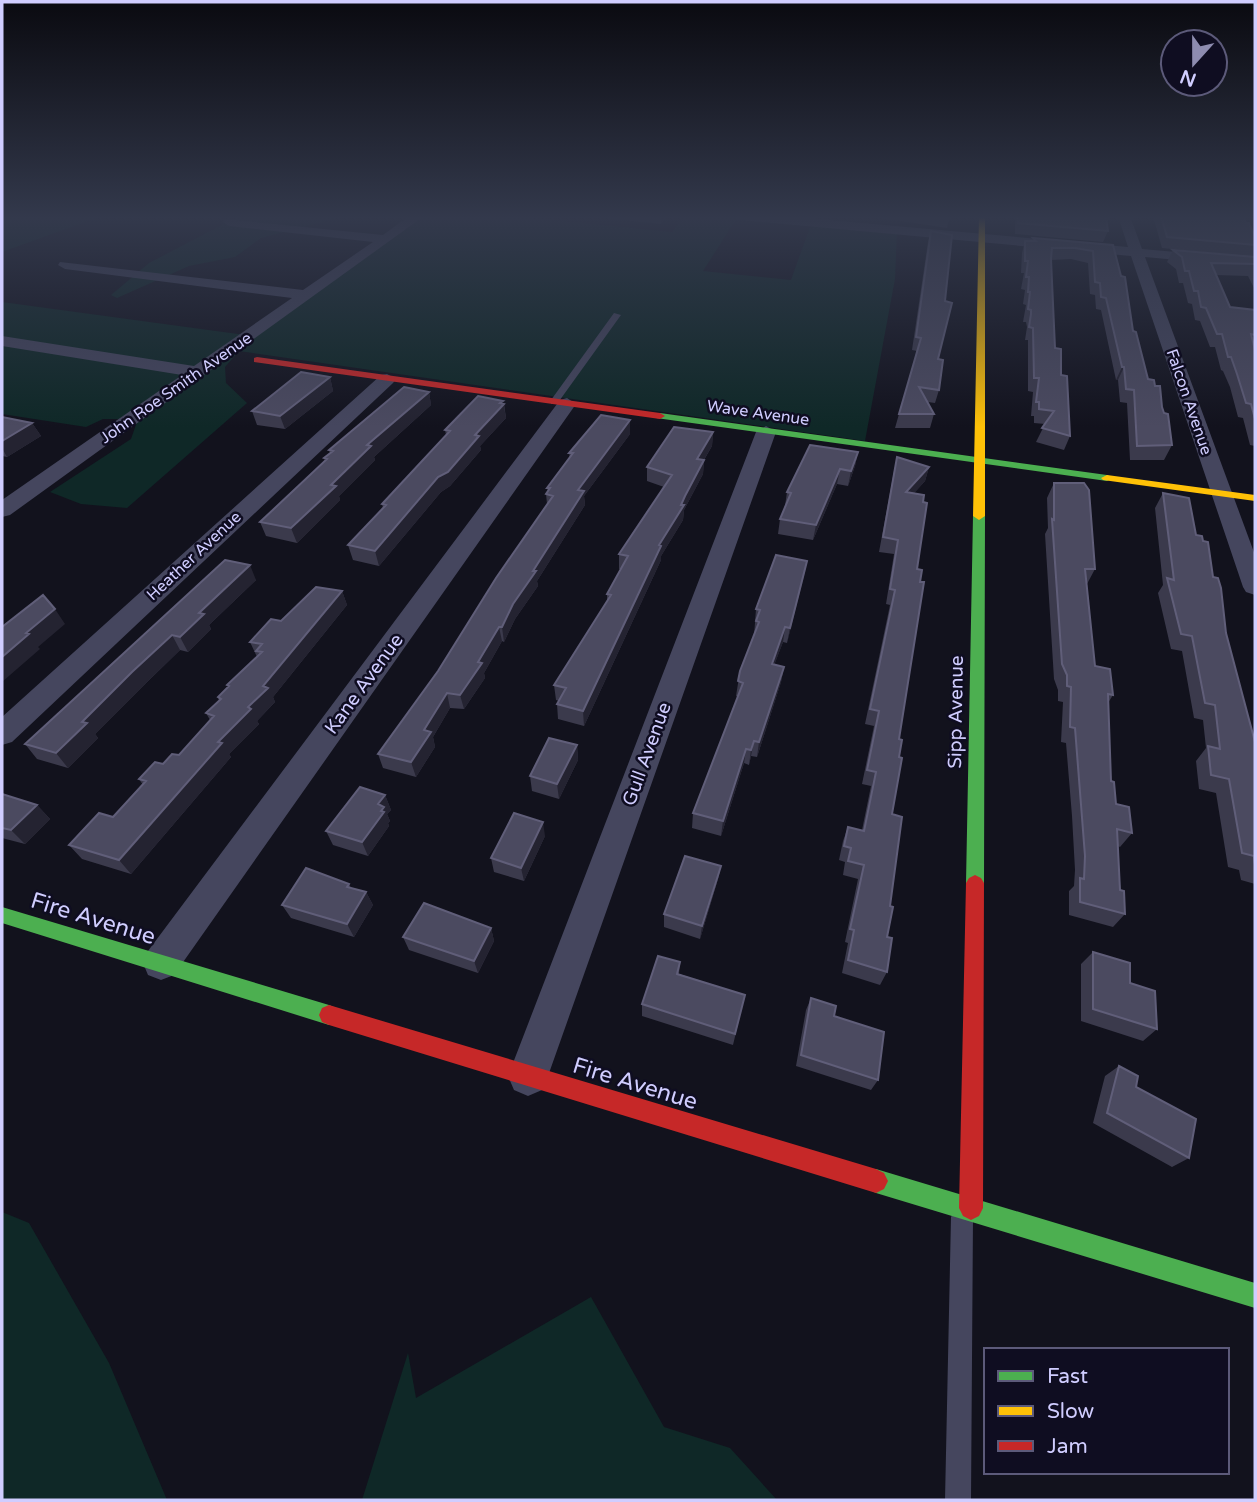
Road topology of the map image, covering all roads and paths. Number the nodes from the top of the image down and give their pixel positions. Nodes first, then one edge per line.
1 (234, 286) edge
2 (319, 286) edge
3 (982, 286) edge
4 (1148, 286) edge
5 (306, 295) junction
6 (617, 315) dead end
7 (2, 341) edge
8 (257, 360) dead end
9 (199, 372) junction
10 (387, 379) junction
11 (561, 403) junction
12 (766, 432) junction
13 (980, 460) junction
14 (1223, 493) junction
15 (1255, 498) edge
16 (2, 510) edge
17 (1255, 587) edge
18 (2, 734) edge
19 (2, 915) edge
20 (160, 963) junction
21 (528, 1076) junction
22 (967, 1206) junction
23 (1255, 1296) edge
24 (958, 1500) edge

1 - 5 street
2 - 5 street, John Roe Smith Avenue
3 - 13 street, Sipp Avenue
4 - 14 street, Falcon Avenue
5 - 9 street, John Roe Smith Avenue
6 - 11 lane
7 - 9 street
8 - 10 street, Wave Avenue
9 - 16 street, John Roe Smith Avenue
10 - 11 street, Wave Avenue
10 - 18 street, Heather Avenue
11 - 12 street, Wave Avenue
11 - 20 street, Kane Avenue
12 - 13 street, Wave Avenue
12 - 21 street, Gull Avenue
13 - 14 street, Wave Avenue
13 - 22 street, Sipp Avenue
14 - 15 street, Wave Avenue
14 - 17 street, Falcon Avenue
19 - 20 street, Fire Avenue
20 - 21 street, Fire Avenue
21 - 22 street, Fire Avenue
22 - 23 street, Fire Avenue
22 - 24 lane

